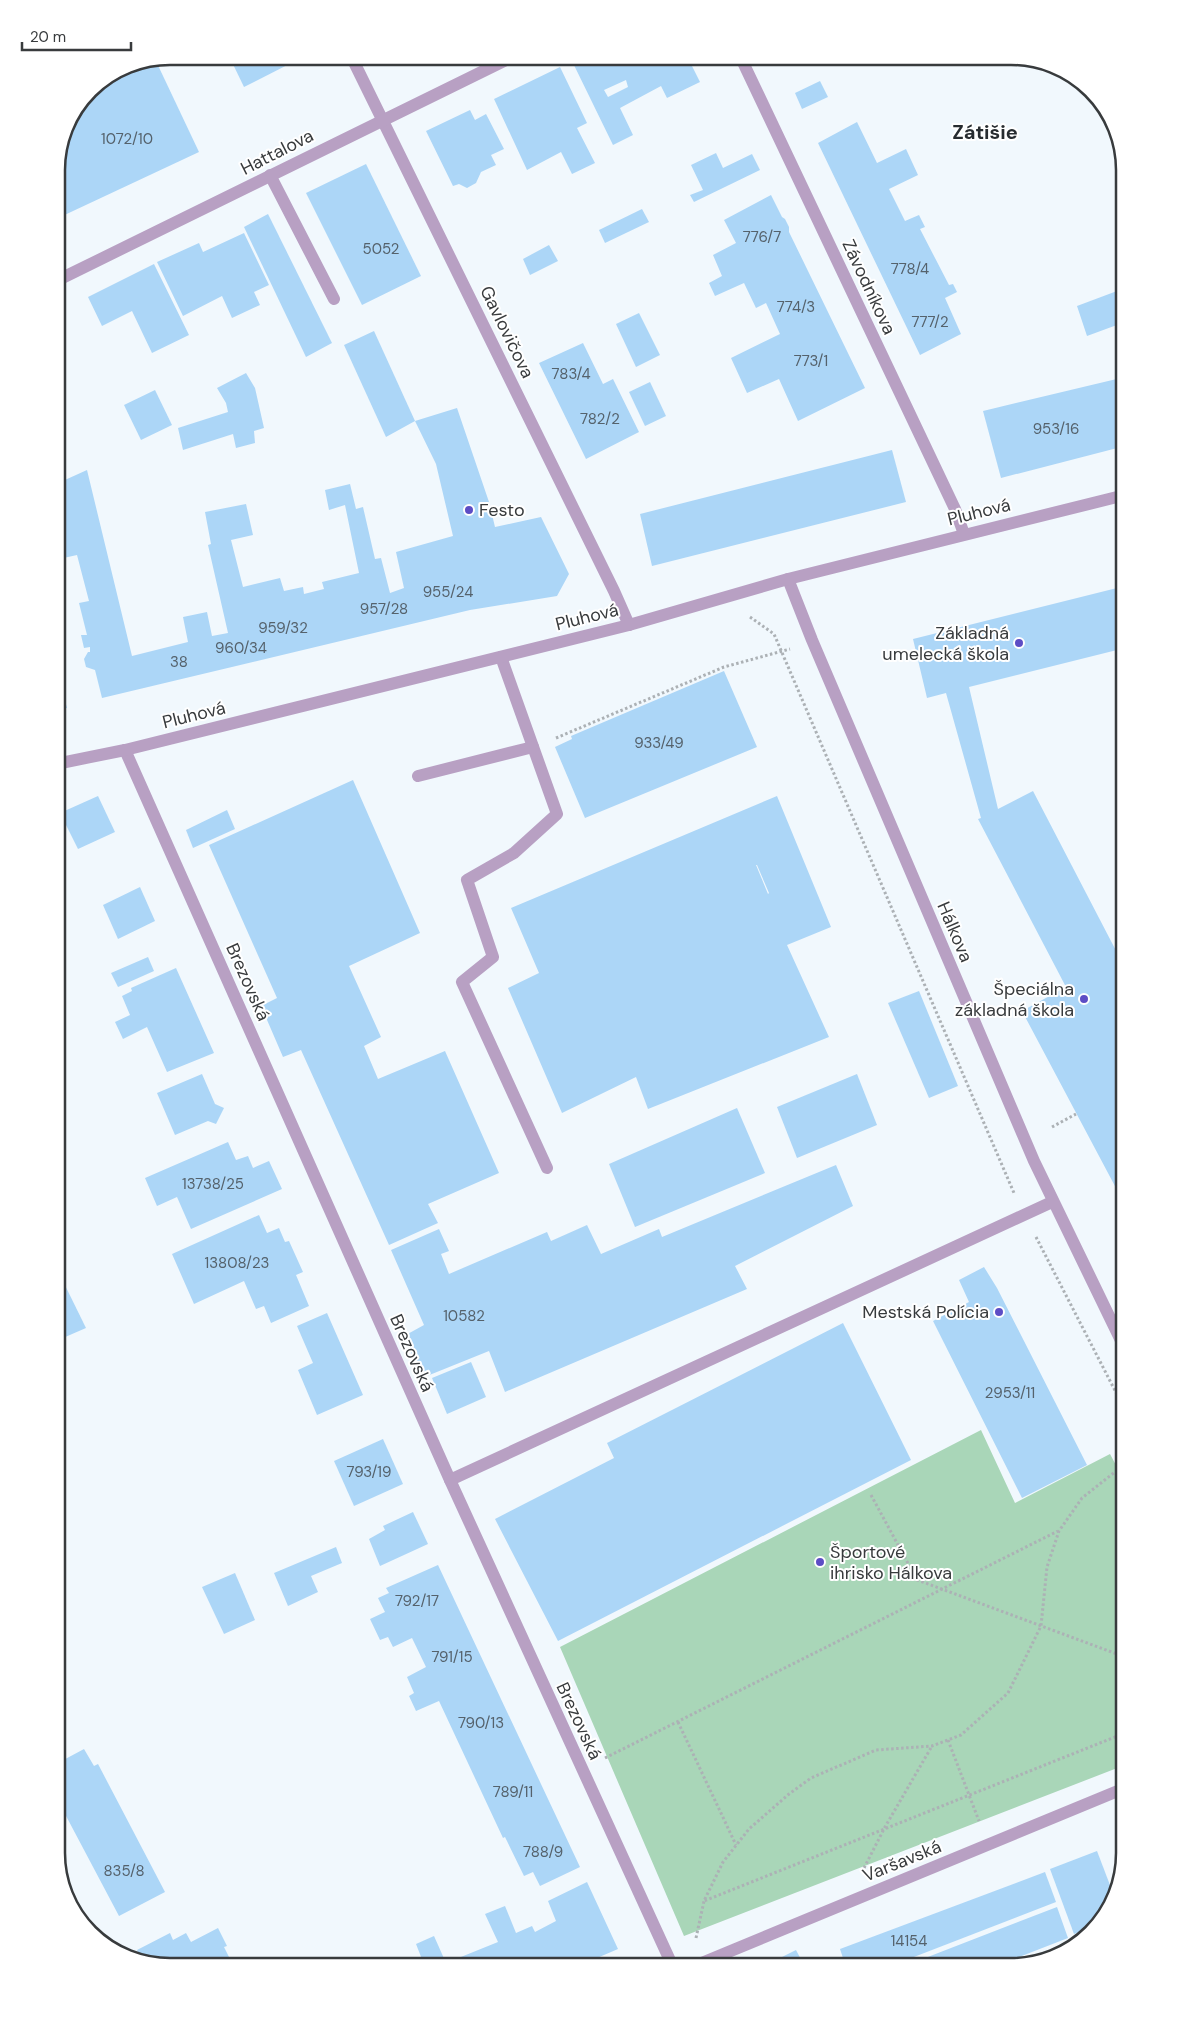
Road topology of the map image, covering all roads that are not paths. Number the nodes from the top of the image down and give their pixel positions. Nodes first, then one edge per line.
1 (355, 65) edge
2 (495, 65) edge
3 (744, 65) edge
4 (382, 119) junction
5 (270, 175) junction
6 (65, 277) edge
7 (334, 299) dead end
8 (1116, 497) edge
9 (964, 534) junction
10 (788, 579) junction
11 (629, 625) junction
12 (501, 656) junction
13 (533, 747) junction
14 (125, 750) junction
15 (65, 762) edge
16 (418, 776) dead end
17 (548, 1168) dead end
18 (1052, 1202) junction
19 (1116, 1331) edge
20 (450, 1480) junction
21 (1116, 1792) edge
22 (669, 1958) edge
23 (712, 1958) edge

1 - 4 street, Gavlovičova
2 - 4 street, Hattalova
3 - 9 street, Závodníkova
4 - 5 street, Hattalova
4 - 11 street, Gavlovičova
5 - 6 street, Hattalova
5 - 7 street
8 - 9 street, Pluhová
9 - 10 street, Pluhová
10 - 11 street, Pluhová
10 - 18 street, Hálkova
11 - 12 street, Pluhová
12 - 13 street
12 - 14 street, Pluhová
13 - 16 street
13 - 17 street
14 - 15 street, Pluhová
14 - 20 street, Brezovská
18 - 19 street, Hálkova
18 - 20 street
20 - 22 street, Brezovská
21 - 23 street, Varšavská

